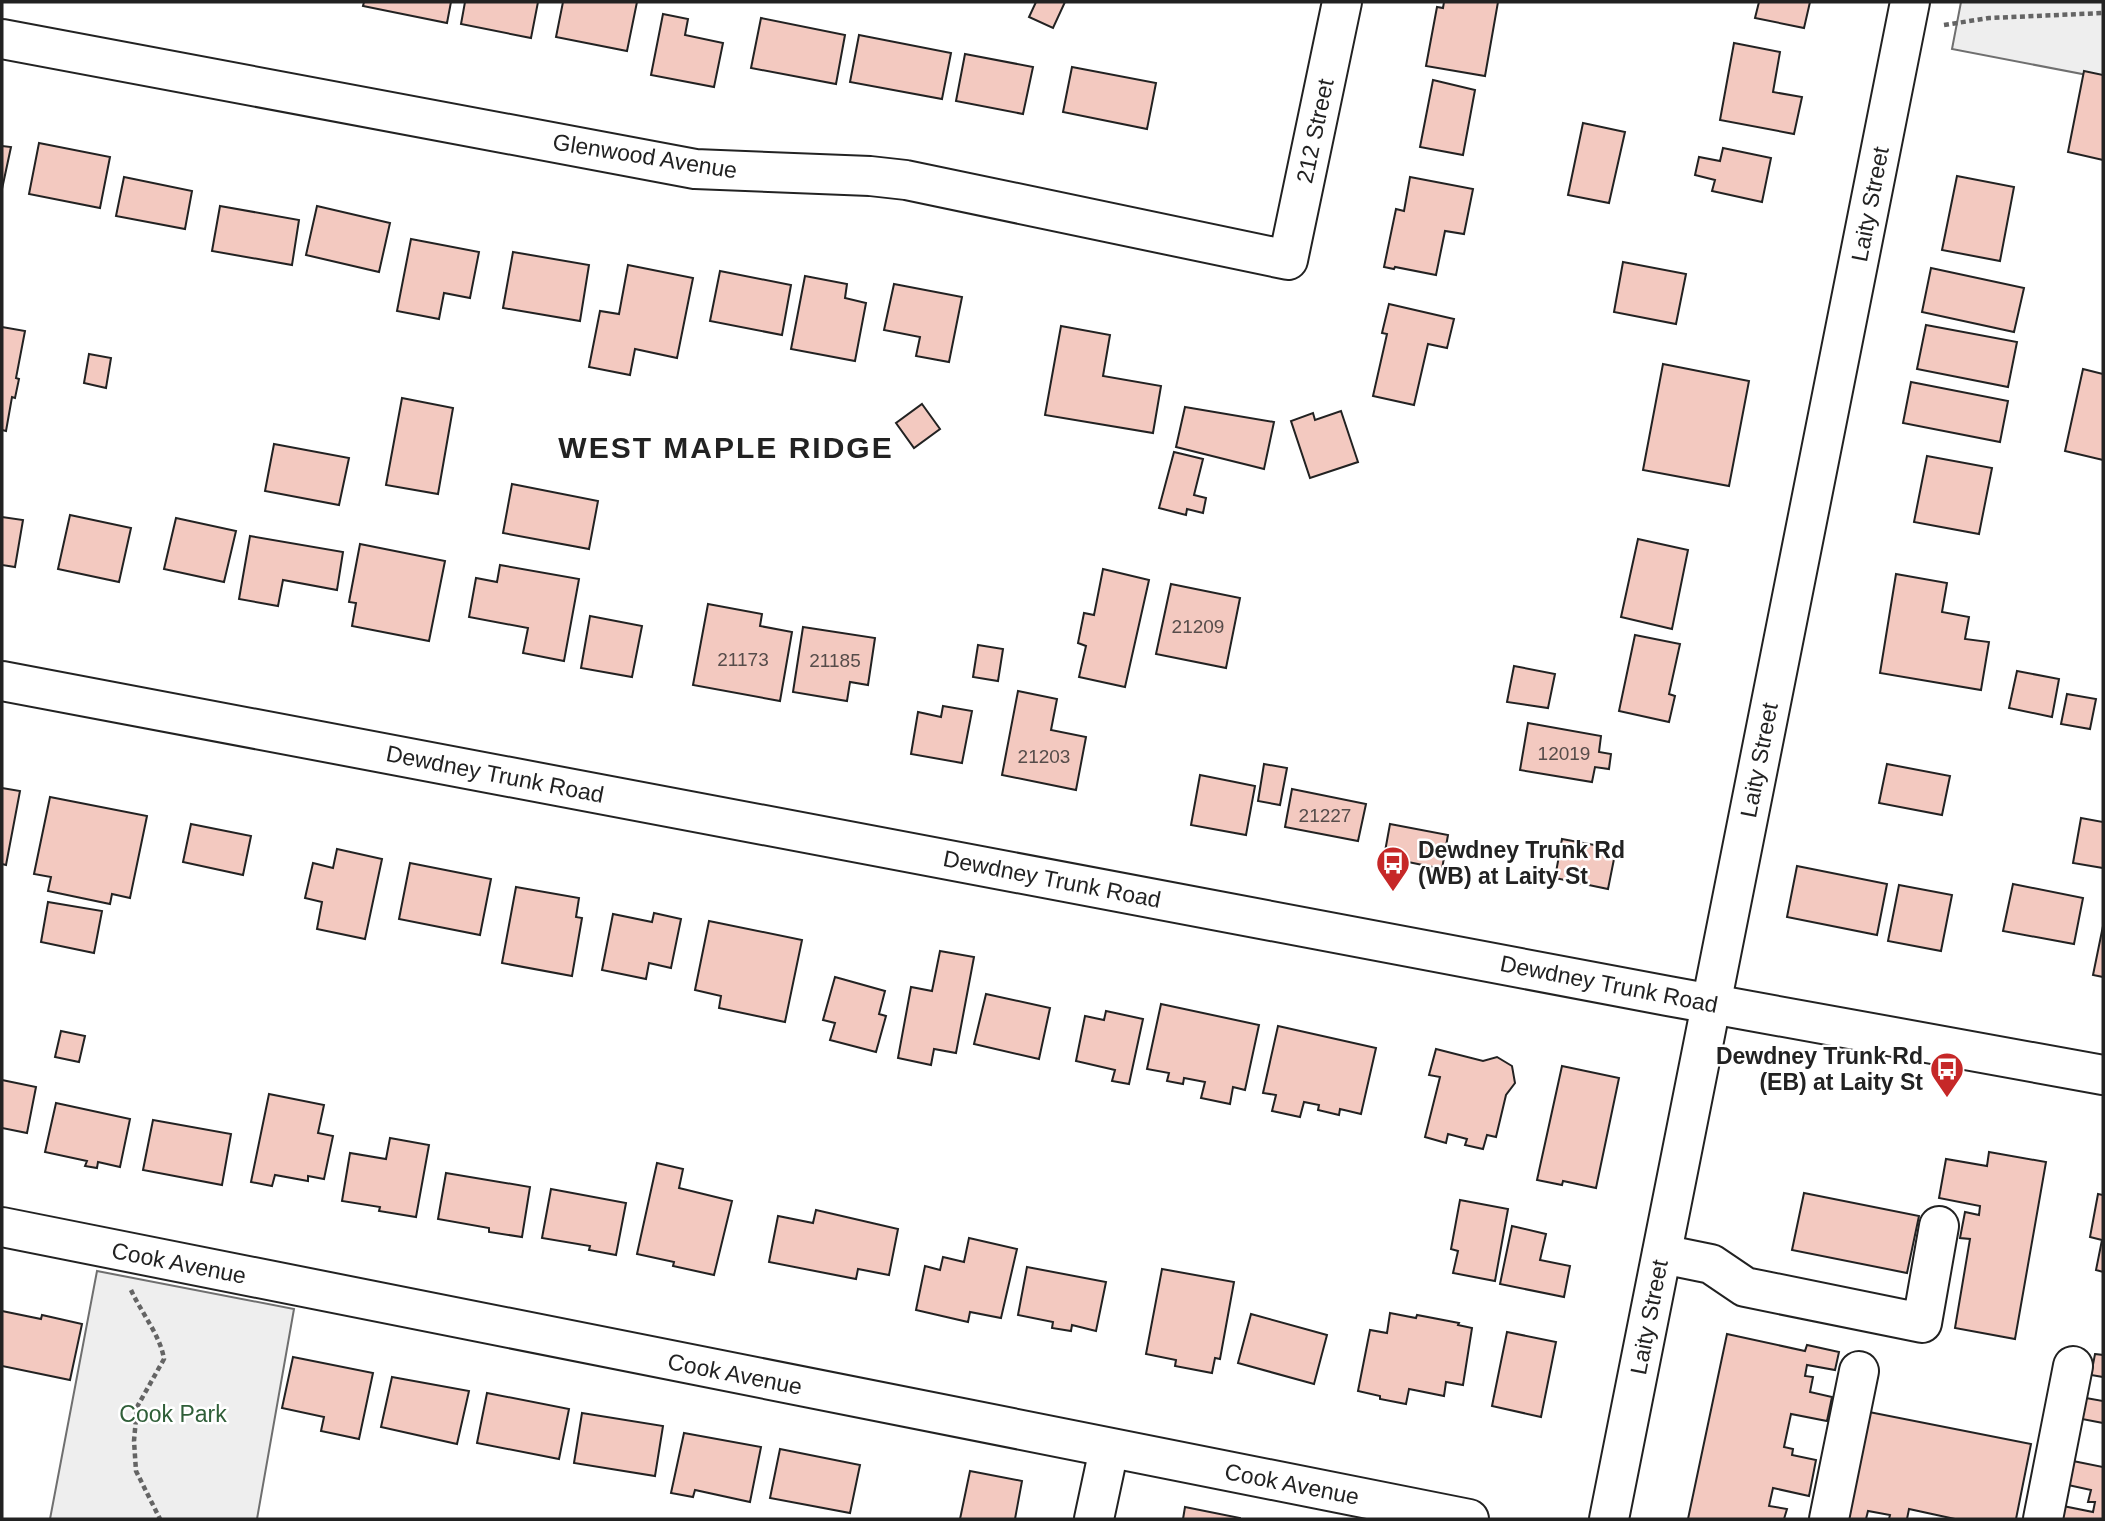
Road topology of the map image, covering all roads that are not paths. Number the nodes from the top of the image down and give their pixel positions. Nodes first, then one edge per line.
1 (1342, 2) edge
2 (1908, 13) edge
3 (2, 39) edge
4 (1288, 260) joint
5 (2, 681) edge
6 (1710, 1003) junction
7 (2103, 1075) edge
8 (1939, 1226) dead end
9 (2, 1227) edge
10 (1662, 1254) junction
11 (2073, 1366) dead end
12 (1859, 1371) dead end
13 (1109, 1449) junction
14 (1094, 1519) edge
15 (1469, 1519) edge
16 (1609, 1519) edge
17 (1829, 1519) edge
18 (2043, 1519) edge

1 - 4 street, 212 Street
2 - 6 street, Laity Street
3 - 4 street, Glenwood Avenue
5 - 6 street, Dewdney Trunk Road
6 - 7 street, Dewdney Trunk Road
6 - 10 street, Laity Street
8 - 10 street
9 - 13 street, Cook Avenue
10 - 16 street, Laity Street
11 - 18 street
12 - 17 street
13 - 14 street
13 - 15 street, Cook Avenue

